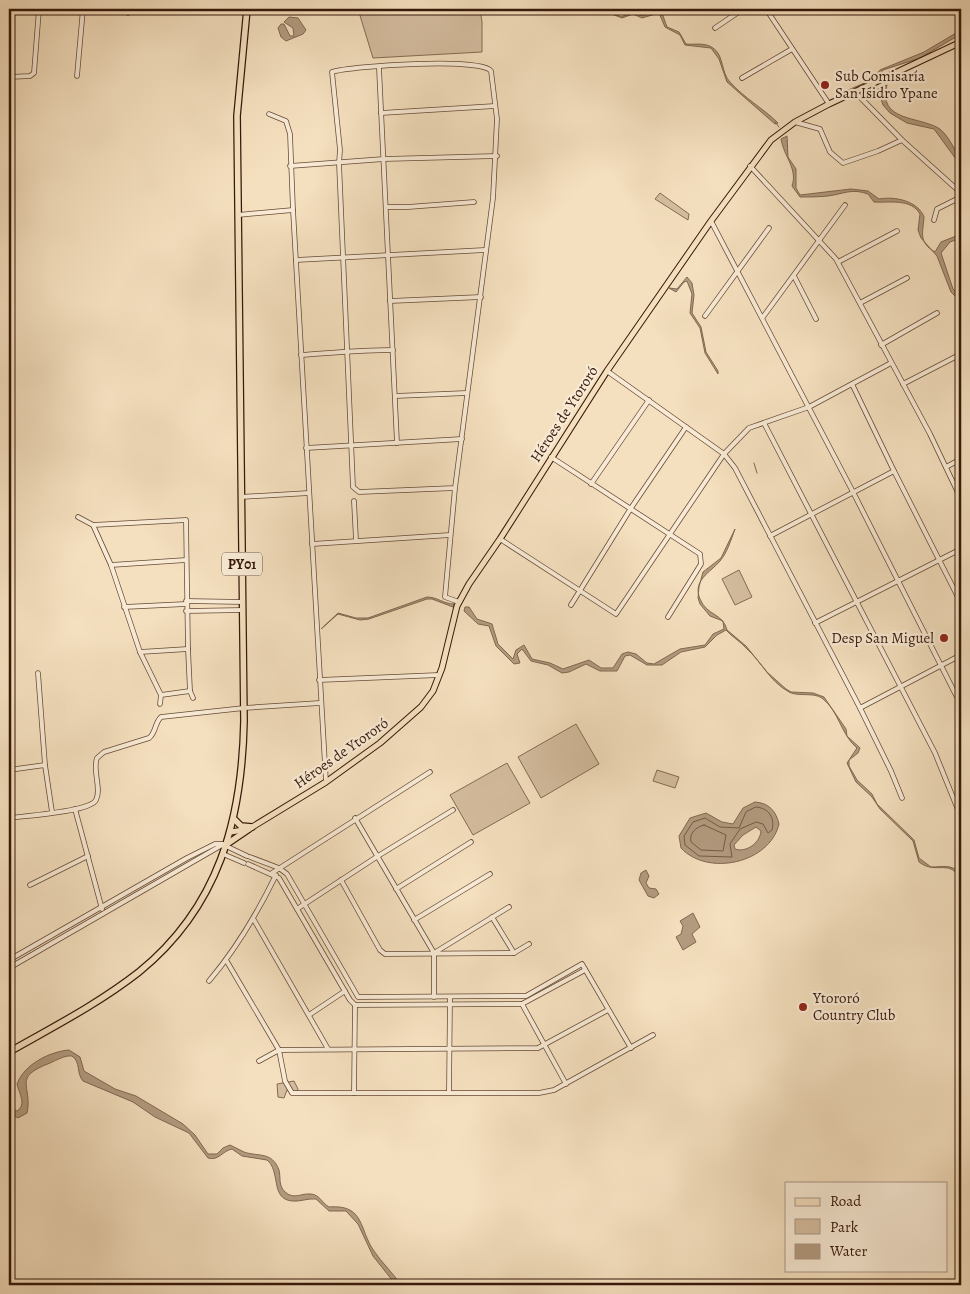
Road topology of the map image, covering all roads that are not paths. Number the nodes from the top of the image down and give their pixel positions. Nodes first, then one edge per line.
1 (39, 9) edge
2 (83, 9) edge
3 (247, 9) edge
4 (743, 9) edge
5 (766, 9) edge
6 (715, 28) dead end
7 (961, 42) edge
8 (792, 49) junction
9 (379, 68) junction
10 (77, 76) dead end
11 (9, 77) edge
12 (742, 78) dead end
13 (856, 93) junction
14 (829, 104) junction
15 (495, 106) junction
16 (269, 114) dead end
17 (381, 114) junction
18 (795, 122) junction
19 (902, 140) junction
20 (497, 156) junction
21 (384, 159) junction
22 (339, 163) junction
23 (290, 166) junction
24 (750, 166) junction
25 (961, 195) edge
26 (474, 202) dead end
27 (845, 205) dead end
28 (387, 206) junction
29 (292, 210) junction
30 (237, 215) junction
31 (934, 220) dead end
32 (711, 221) junction
33 (769, 228) dead end
34 (897, 231) dead end
35 (819, 242) junction
36 (485, 250) junction
37 (388, 254) junction
38 (342, 257) junction
39 (296, 260) junction
40 (838, 262) junction
41 (738, 272) junction
42 (794, 276) junction
43 (907, 278) dead end
44 (481, 297) junction
45 (390, 301) junction
46 (860, 303) junction
47 (937, 313) dead end
48 (704, 316) dead end
49 (763, 317) junction
50 (816, 319) dead end
51 (882, 344) junction
52 (348, 350) junction
53 (393, 350) junction
54 (961, 354) edge
55 (301, 355) junction
56 (891, 363) junction
57 (607, 371) junction
58 (852, 384) junction
59 (903, 384) junction
60 (467, 393) junction
61 (395, 396) junction
62 (649, 400) junction
63 (809, 407) junction
64 (764, 422) junction
65 (686, 427) junction
66 (462, 439) junction
67 (397, 443) junction
68 (351, 446) junction
69 (306, 448) junction
70 (724, 454) junction
71 (551, 457) junction
72 (961, 459) edge
73 (946, 467) junction
74 (894, 471) junction
75 (591, 484) junction
76 (455, 488) junction
77 (853, 492) junction
78 (309, 493) junction
79 (241, 497) junction
80 (961, 499) edge
81 (354, 501) dead end
82 (631, 508) junction
83 (812, 515) junction
84 (78, 517) dead end
85 (93, 525) junction
86 (670, 534) junction
87 (450, 535) junction
88 (770, 536) junction
89 (500, 539) junction
90 (356, 540) junction
91 (312, 544) junction
92 (961, 549) edge
93 (186, 560) junction
94 (938, 560) junction
95 (111, 565) junction
96 (897, 580) junction
97 (579, 591) junction
98 (857, 601) junction
99 (243, 602) junction
100 (186, 603) junction
101 (961, 603) edge
102 (458, 604) junction
103 (571, 605) dead end
104 (124, 607) junction
105 (186, 610) junction
106 (243, 610) junction
107 (668, 617) dead end
108 (815, 623) junction
109 (188, 649) junction
110 (140, 652) junction
111 (961, 655) edge
112 (941, 664) junction
113 (38, 673) dead end
114 (439, 675) junction
115 (319, 680) junction
116 (899, 687) junction
117 (190, 691) junction
118 (161, 695) junction
119 (192, 698) dead end
120 (320, 703) junction
121 (160, 704) dead end
122 (961, 705) edge
123 (244, 708) junction
124 (860, 708) junction
125 (45, 765) junction
126 (9, 770) edge
127 (430, 772) dead end
128 (326, 782) junction
129 (902, 798) dead end
130 (75, 809) junction
131 (453, 810) dead end
132 (52, 812) junction
133 (961, 817) edge
134 (9, 818) edge
135 (355, 818) junction
136 (235, 820) junction
137 (251, 828) junction
138 (232, 832) junction
139 (471, 842) dead end
140 (225, 845) junction
141 (213, 848) junction
142 (223, 854) junction
143 (88, 856) junction
144 (378, 856) junction
145 (280, 868) junction
146 (274, 874) junction
147 (490, 874) dead end
148 (341, 880) junction
149 (30, 885) dead end
150 (396, 889) junction
151 (304, 904) junction
152 (509, 907) dead end
153 (102, 908) junction
154 (297, 909) junction
155 (104, 913) junction
156 (492, 917) junction
157 (254, 920) junction
158 (414, 920) junction
159 (529, 944) dead end
160 (434, 953) junction
161 (514, 953) junction
162 (9, 960) edge
163 (226, 960) junction
164 (9, 968) edge
165 (585, 970) junction
166 (209, 981) dead end
167 (345, 991) junction
168 (359, 997) junction
169 (434, 997) junction
170 (450, 997) junction
171 (351, 1001) junction
172 (449, 1004) junction
173 (522, 1004) junction
174 (357, 1005) junction
175 (608, 1010) junction
176 (309, 1015) junction
177 (41, 1035) junction
178 (654, 1035) dead end
179 (545, 1045) junction
180 (450, 1048) junction
181 (631, 1048) junction
182 (328, 1049) junction
183 (355, 1049) junction
184 (279, 1050) junction
185 (9, 1052) edge
186 (9, 1057) edge
187 (259, 1061) dead end
188 (566, 1084) junction
189 (449, 1092) junction
190 (354, 1093) junction

1 - 11 street
2 - 10 street
3 - 30 highway, PY01
4 - 6 street
5 - 8 street
7 - 13 main road, Héroes de Ytororó
8 - 12 street
8 - 14 street
9 - 15 street
9 - 17 street
9 - 22 street
13 - 14 main road, Héroes de Ytororó
13 - 19 street
14 - 18 main road, Héroes de Ytororó
15 - 17 street
15 - 20 street
16 - 23 street
17 - 21 street
18 - 19 street
18 - 24 main road, Héroes de Ytororó
19 - 25 street
20 - 21 street
20 - 36 street
21 - 22 street
21 - 28 street
22 - 23 street
22 - 38 street
23 - 29 street
24 - 32 main road, Héroes de Ytororó
24 - 35 street
25 - 31 street
26 - 28 street
27 - 35 street
28 - 37 street
29 - 30 street
29 - 39 street
30 - 79 highway, PY01
32 - 41 street
32 - 57 main road, Héroes de Ytororó
33 - 41 street
34 - 40 street
35 - 40 street
35 - 42 street
36 - 37 street
36 - 44 street
37 - 38 street
37 - 45 street
38 - 39 street
38 - 52 street
39 - 55 street
40 - 46 street
41 - 48 street
41 - 49 street
42 - 49 street
42 - 50 street
43 - 46 street
44 - 45 street
44 - 60 street
45 - 53 street
46 - 51 street
47 - 51 street
49 - 63 street
51 - 56 street
52 - 53 street
52 - 55 street
52 - 68 street
53 - 61 street
54 - 59 street
55 - 69 street
56 - 58 street
56 - 59 street
57 - 62 street
57 - 71 main road, Héroes de Ytororó
58 - 63 street
58 - 74 street
59 - 73 street
60 - 61 street
60 - 66 street
61 - 67 street
62 - 65 street
62 - 75 street
63 - 64 street
63 - 77 street
64 - 70 street
64 - 83 street
65 - 70 street
65 - 82 street
66 - 67 street
66 - 76 street
67 - 68 street
68 - 69 street
68 - 76 street
69 - 78 street
70 - 86 street
70 - 88 street
71 - 75 street
71 - 89 main road, Héroes de Ytororó
72 - 73 street
73 - 80 street
74 - 77 street
74 - 94 street
75 - 82 street
76 - 87 street
77 - 83 street
77 - 96 street
78 - 79 street
78 - 91 street
79 - 99 highway, PY01
81 - 90 street
82 - 86 street
82 - 97 street
83 - 88 street
83 - 98 street
84 - 85 street
85 - 93 street
85 - 95 street
86 - 97 street
86 - 107 street
87 - 90 street
87 - 102 street
88 - 108 street
89 - 97 street
89 - 102 main road, Héroes de Ytororó
90 - 91 street
91 - 115 street
92 - 94 street
93 - 95 street
93 - 100 street
94 - 96 street
94 - 101 street
95 - 104 street
96 - 98 street
96 - 112 street
97 - 103 street
98 - 108 street
98 - 116 street
99 - 100 street
99 - 106 highway, PY01
100 - 104 street
100 - 105 street
102 - 114 main road, Héroes de Ytororó
104 - 110 street
105 - 106 street
105 - 109 street
106 - 123 highway, PY01
108 - 124 street
109 - 110 street
109 - 117 street
110 - 118 street
111 - 112 street
112 - 116 street
112 - 122 street
113 - 125 street
114 - 115 street
114 - 128 main road, Héroes de Ytororó
115 - 120 street
116 - 124 street
116 - 133 street
117 - 118 street
117 - 119 street
118 - 121 street
120 - 123 street
120 - 128 street
123 - 130 street
123 - 136 highway, PY01
124 - 129 street
125 - 126 street
125 - 132 street
127 - 135 street
128 - 137 main road, Héroes de Ytororó
130 - 132 street
130 - 143 street
131 - 144 street
132 - 134 street
135 - 144 street
135 - 145 street
136 - 137 highway
136 - 138 highway, PY01
137 - 138 main road, Héroes de Ytororó
137 - 140 highway
138 - 140 highway, PY01
139 - 150 street
140 - 141 street
140 - 142 highway, PY01
140 - 145 street
141 - 153 street
141 - 155 street
142 - 146 street
142 - 177 highway, PY01
143 - 149 street
143 - 153 street
144 - 148 street
144 - 150 street
145 - 146 street
145 - 151 street
146 - 154 street
146 - 157 street
147 - 158 street
148 - 151 street
148 - 160 street
150 - 158 street
151 - 154 street
151 - 168 street
152 - 156 street
153 - 155 street
153 - 162 street
154 - 167 street
155 - 164 street
156 - 160 street
156 - 161 street
157 - 163 street
157 - 176 street
158 - 160 street
159 - 161 street
160 - 161 street
160 - 169 street
163 - 166 street
163 - 184 street
165 - 170 street
165 - 173 street
165 - 175 street
167 - 171 street
167 - 176 street
168 - 169 street
168 - 171 street
168 - 174 street
169 - 170 street
170 - 172 street
171 - 174 street
172 - 173 street
172 - 174 street
172 - 180 street
173 - 179 street
174 - 183 street
175 - 179 street
175 - 181 street
176 - 182 street
177 - 185 highway, PY01
177 - 186 highway, PY01
178 - 181 street
179 - 180 street
179 - 188 street
180 - 183 street
180 - 189 street
181 - 188 street
182 - 183 street
182 - 184 street
183 - 190 street
184 - 187 street
184 - 190 street
188 - 189 street
189 - 190 street

